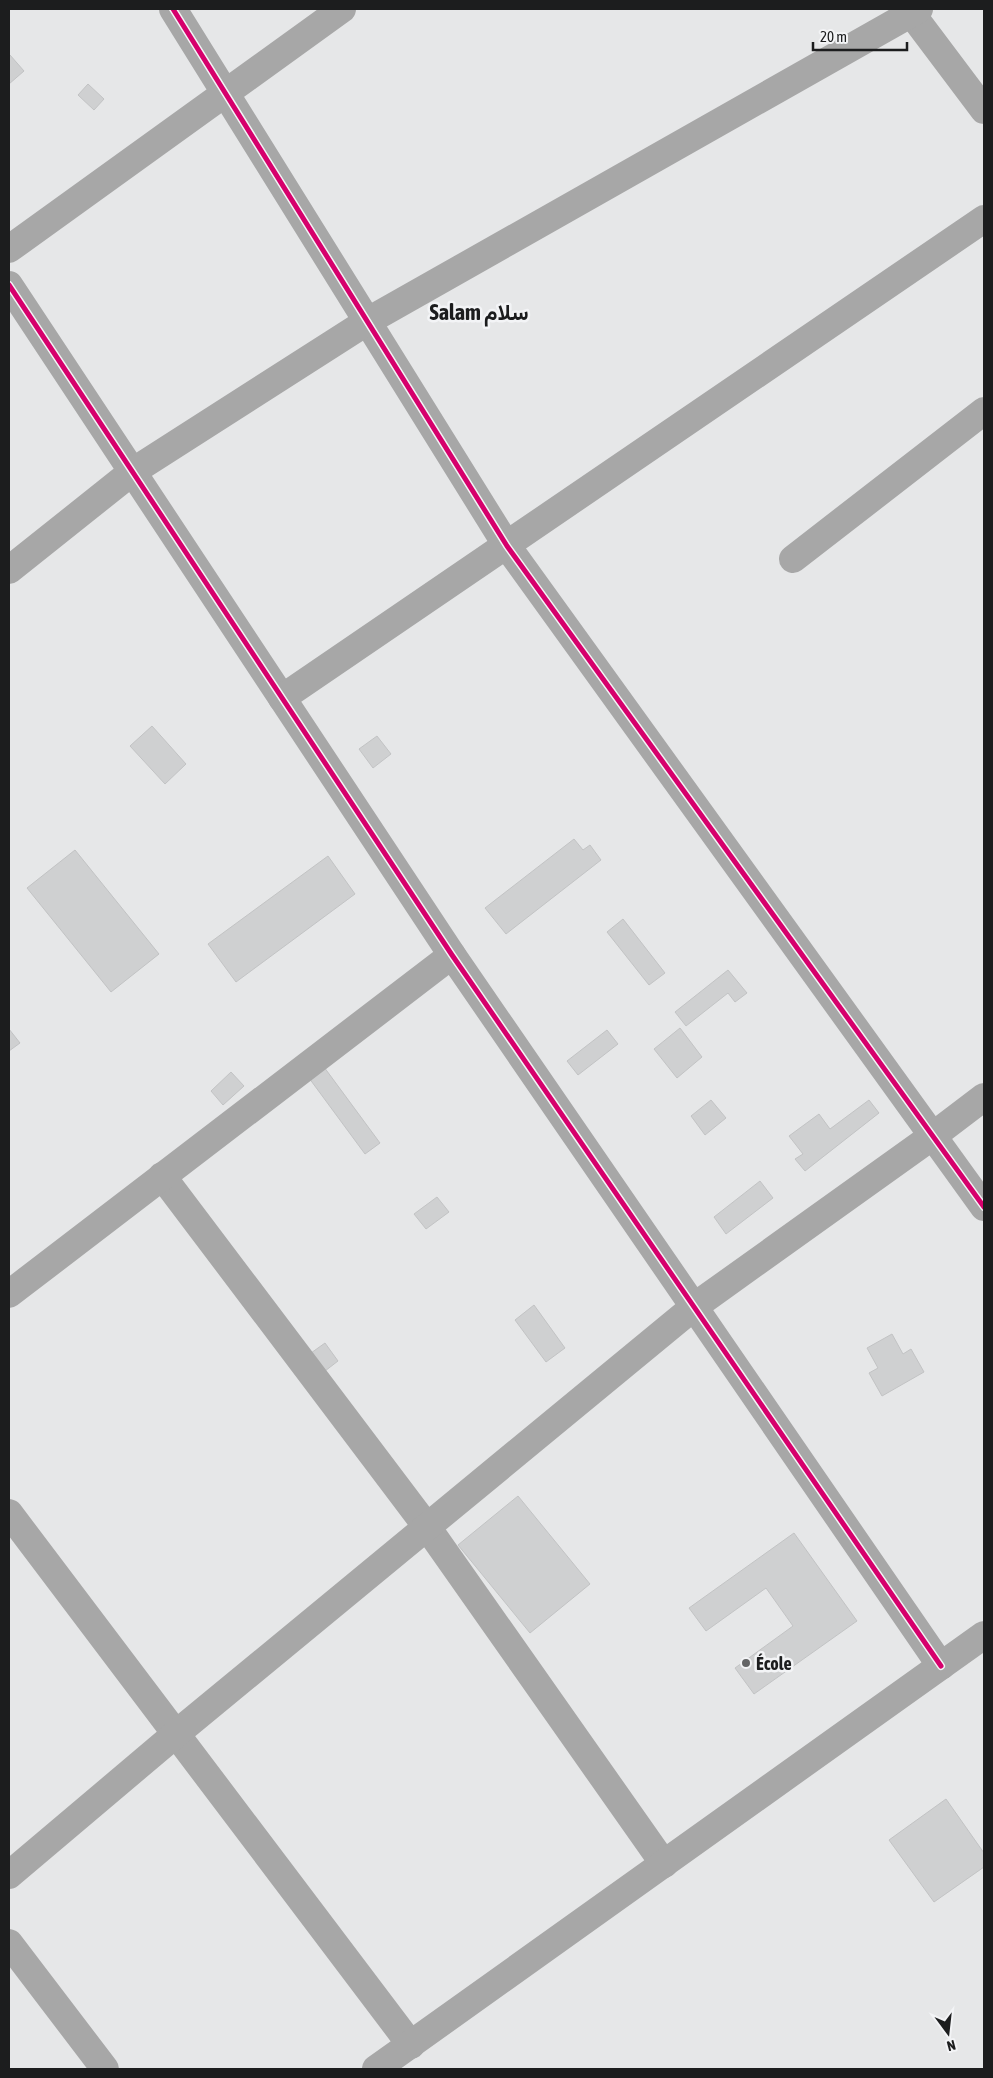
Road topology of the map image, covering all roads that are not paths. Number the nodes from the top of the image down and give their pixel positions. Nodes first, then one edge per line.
1 (173, 9) edge
2 (342, 9) edge
3 (913, 10) edge
4 (224, 93) junction
5 (984, 110) edge
6 (984, 219) edge
7 (9, 249) edge
8 (9, 285) edge
9 (368, 321) junction
10 (984, 410) edge
11 (132, 472) junction
12 (507, 546) junction
13 (794, 559) dead end
14 (9, 570) edge
15 (282, 698) junction
16 (452, 955) junction
17 (984, 1097) edge
18 (934, 1135) junction
19 (162, 1176) junction
20 (984, 1207) edge
21 (9, 1294) edge
22 (695, 1306) junction
23 (9, 1513) edge
24 (427, 1527) junction
25 (984, 1635) edge
26 (941, 1666) junction
27 (177, 1733) junction
28 (664, 1864) junction
29 (9, 1875) edge
30 (9, 1943) edge
31 (411, 2045) junction
32 (105, 2069) edge
33 (376, 2069) edge

1 - 4 street
2 - 4 street
3 - 5 street
3 - 9 street
4 - 7 street
4 - 9 street
6 - 12 street
8 - 11 street
9 - 11 street
9 - 12 street
10 - 13 street
11 - 14 street
11 - 15 street
12 - 15 street
12 - 18 street
15 - 16 street
16 - 19 street
16 - 22 street
17 - 18 street
18 - 20 street
18 - 22 street
19 - 21 street
19 - 24 street
22 - 24 street
22 - 26 street
23 - 27 street
24 - 27 street
24 - 28 street
25 - 26 street
26 - 28 street
27 - 29 street
27 - 31 street
28 - 31 street
30 - 32 street
31 - 33 street

